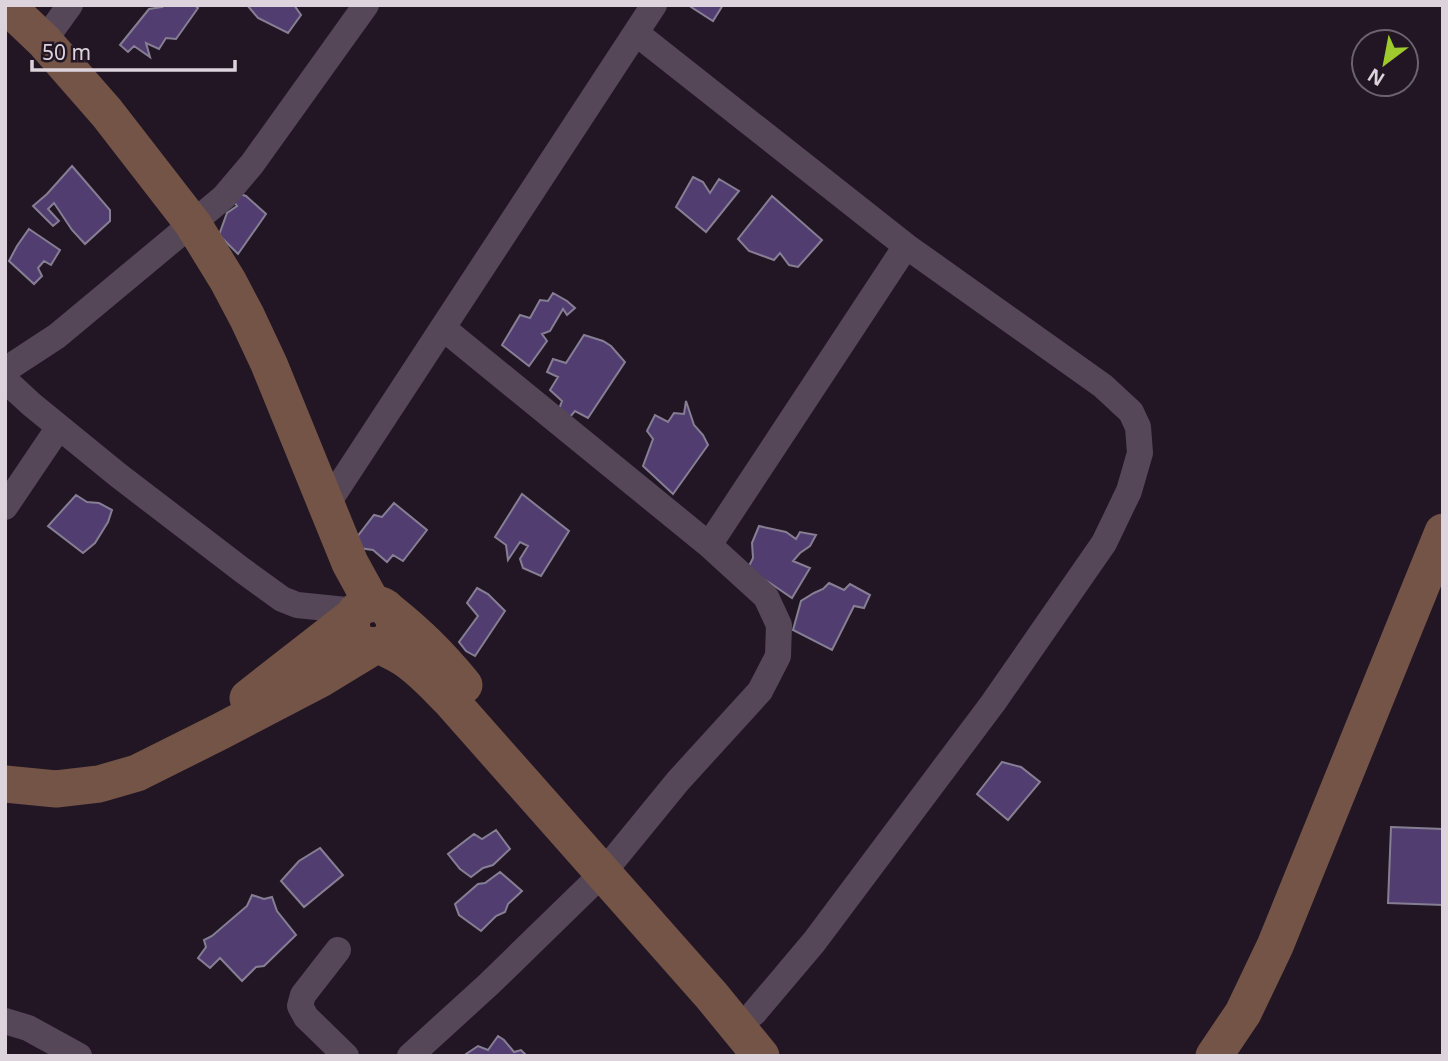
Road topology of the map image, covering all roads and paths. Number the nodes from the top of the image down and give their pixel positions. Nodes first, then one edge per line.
1 (6, 5) edge
2 (70, 5) edge
3 (366, 5) edge
4 (653, 5) edge
5 (636, 33) junction
6 (44, 41) junction
7 (193, 225) junction
8 (906, 246) junction
9 (443, 328) junction
10 (5, 370) edge
11 (5, 380) edge
12 (59, 427) junction
13 (326, 506) junction
14 (5, 508) edge
15 (1443, 532) edge
16 (709, 544) junction
17 (368, 610) junction
18 (377, 646) junction
19 (172, 756) junction
20 (5, 784) edge
21 (610, 865) junction
22 (338, 950) dead end
23 (754, 1013) junction
24 (5, 1021) edge
25 (79, 1056) edge
26 (346, 1056) edge
27 (410, 1056) edge
28 (761, 1056) edge
29 (791, 1056) edge
30 (1214, 1056) edge

1 - 6 street
2 - 6 street
3 - 7 street
4 - 5 street
5 - 8 street
5 - 9 street
6 - 7 street
7 - 10 street
7 - 13 street
8 - 16 street
8 - 23 street
9 - 13 street
9 - 16 street
11 - 12 street
12 - 14 street
12 - 17 street
13 - 17 street
15 - 30 street
16 - 21 street
17 - 18 street
17 - 19 street
17 - 21 street
18 - 19 street
18 - 21 street
19 - 20 street
21 - 23 street
21 - 27 street
21 - 28 street
22 - 26 street
23 - 29 street
24 - 25 street

